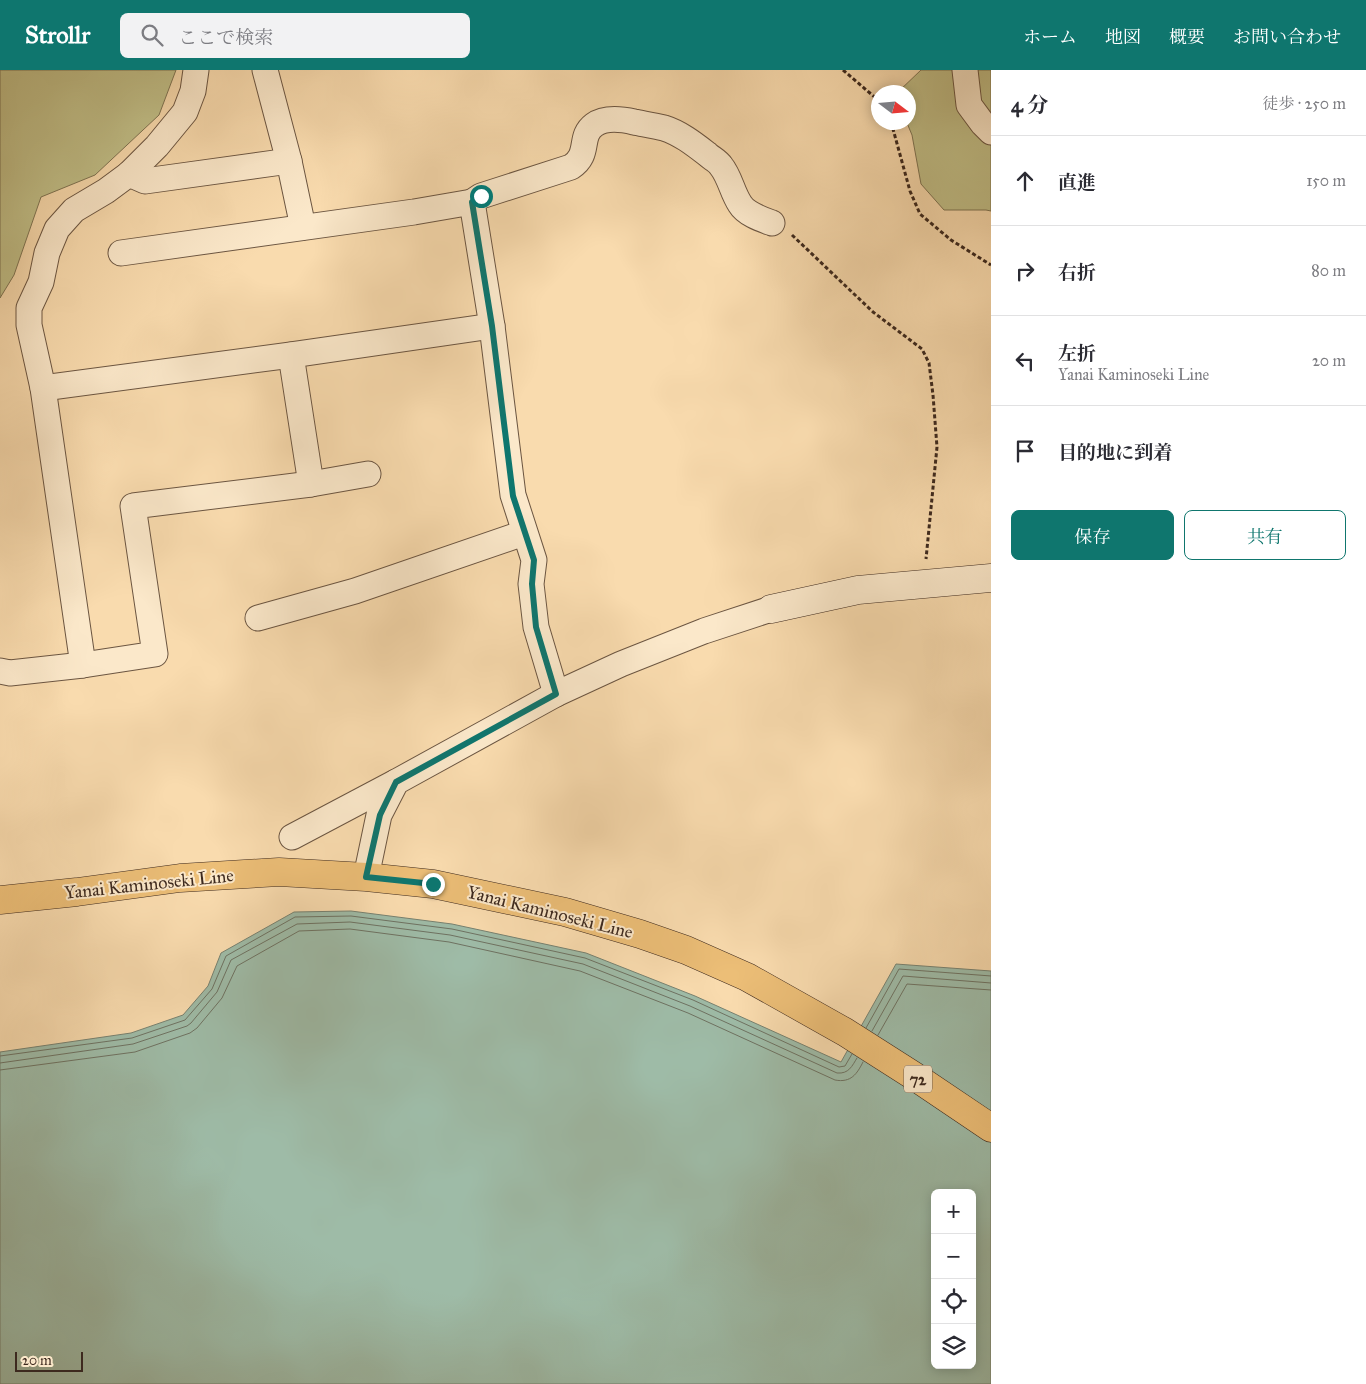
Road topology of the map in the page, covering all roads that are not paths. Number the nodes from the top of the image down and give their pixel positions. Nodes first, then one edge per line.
1 (196, 70) edge
2 (265, 70) edge
3 (965, 70) edge
4 (991, 132) edge
5 (289, 161) junction
6 (129, 174) junction
7 (472, 202) junction
8 (772, 223) road end
9 (304, 228) junction
10 (121, 253) dead end
11 (492, 326) junction
12 (291, 355) junction
13 (43, 388) junction
14 (368, 474) dead end
15 (311, 484) junction
16 (524, 533) junction
17 (991, 578) edge
18 (771, 609) joint
19 (258, 618) dead end
20 (83, 665) junction
21 (0, 671) edge
22 (556, 694) junction
23 (396, 782) junction
24 (292, 837) dead end
25 (366, 877) junction
26 (0, 900) edge
27 (991, 1128) edge

1 - 6 street
2 - 5 street
3 - 4 street
5 - 6 street
5 - 9 street
6 - 13 street
7 - 8 street
7 - 9 street
7 - 11 street
9 - 10 street
11 - 12 street
11 - 16 street
12 - 13 street
12 - 15 street
13 - 20 street
14 - 15 street
15 - 20 street
16 - 19 street
16 - 22 street
17 - 18 street
18 - 22 street
20 - 21 street
22 - 23 street
23 - 24 street
23 - 25 street
25 - 26 main road, Yanai Kaminoseki Line / 72
25 - 27 main road, Yanai Kaminoseki Line / 72

